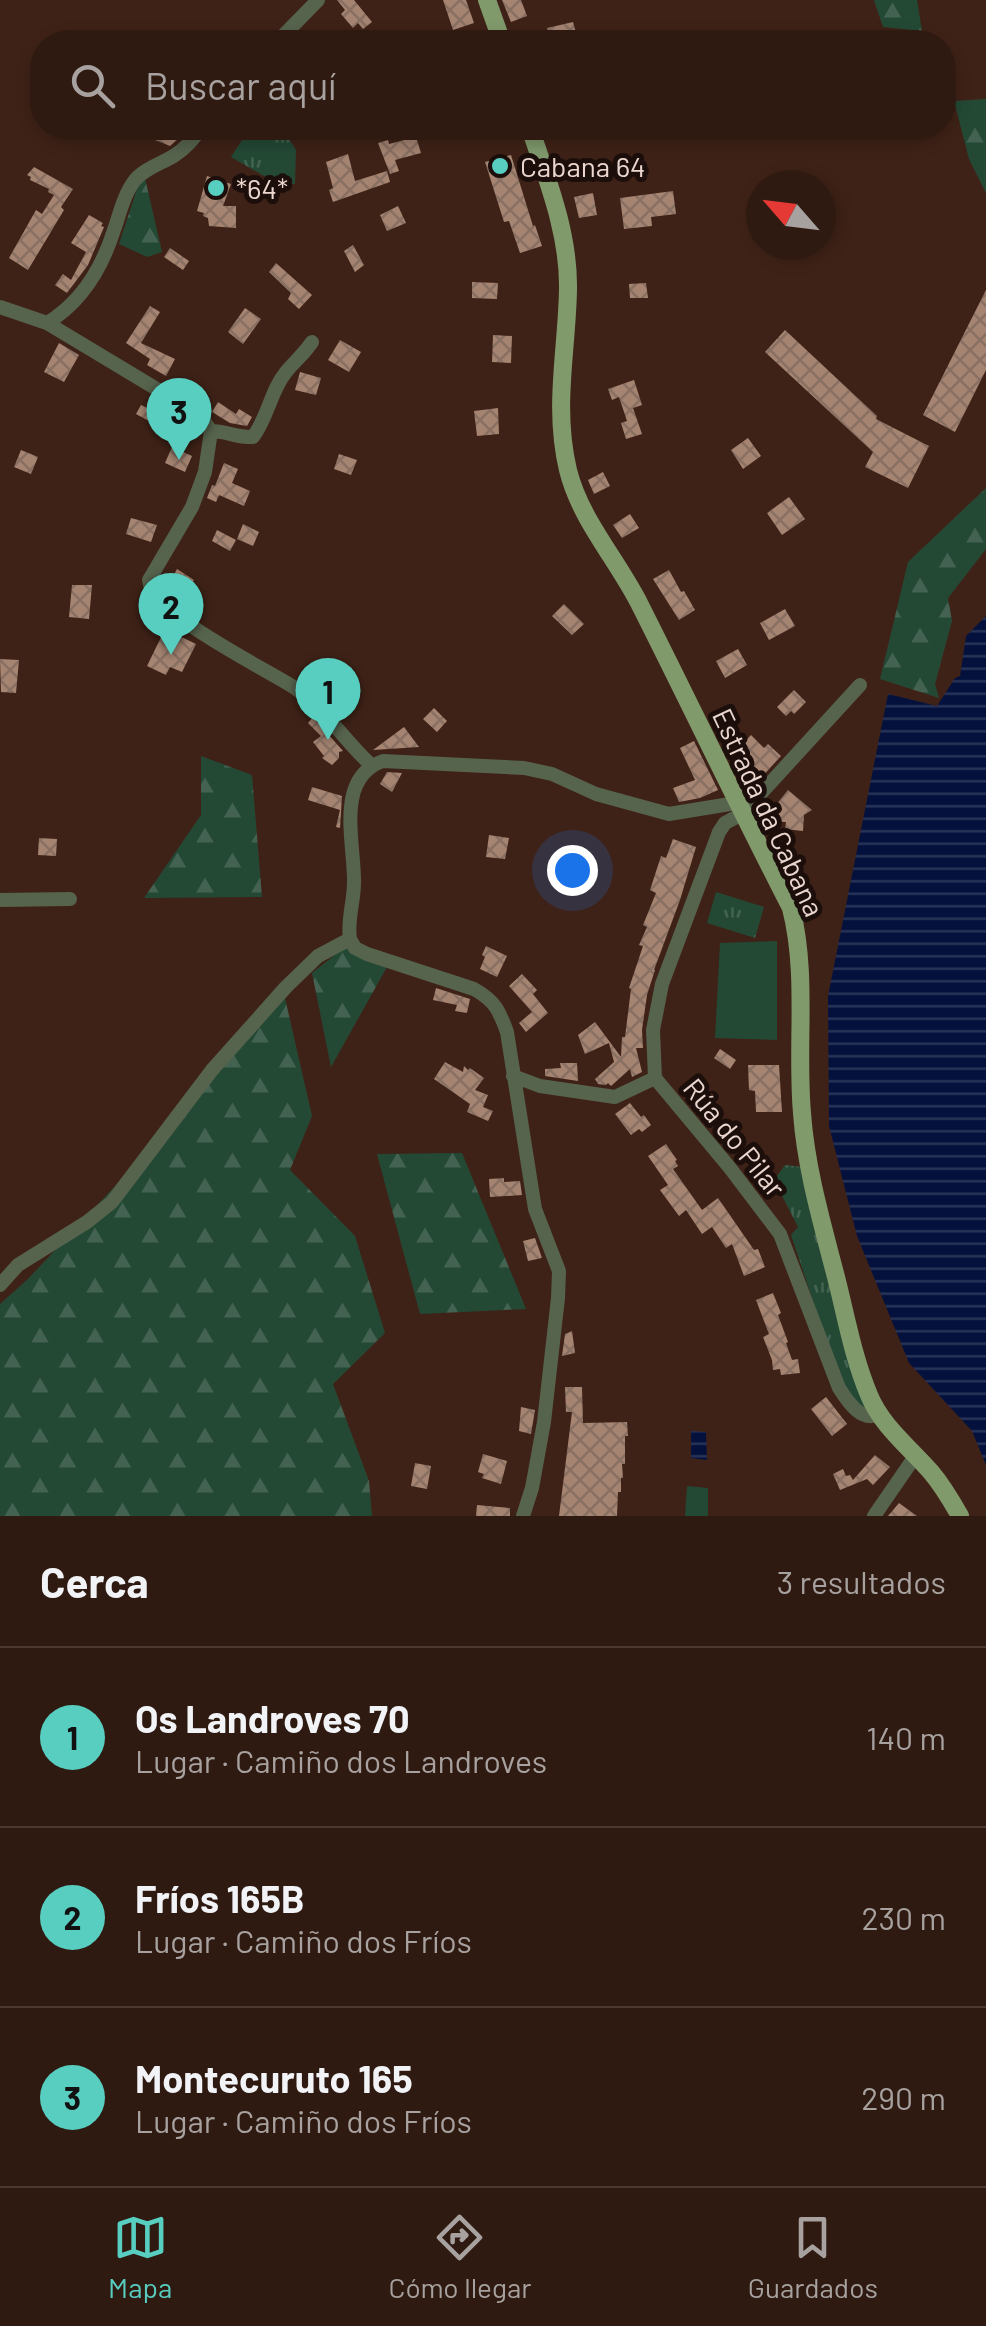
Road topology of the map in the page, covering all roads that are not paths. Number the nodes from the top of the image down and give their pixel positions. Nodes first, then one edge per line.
1 (318, 0) edge
2 (488, 0) edge
3 (289, 30) edge
4 (498, 30) edge
5 (191, 140) edge
6 (534, 140) edge
7 (0, 307) edge
8 (46, 323) junction
9 (312, 342) dead end
10 (210, 430) junction
11 (860, 685) dead end
12 (371, 765) junction
13 (739, 808) junction
14 (70, 899) dead end
15 (0, 900) edge
16 (350, 939) junction
17 (513, 1076) junction
18 (654, 1078) junction
19 (0, 1285) edge
20 (880, 1414) junction
21 (916, 1455) junction
22 (523, 1516) edge
23 (874, 1516) edge
24 (960, 1516) edge

1 - 3 street
2 - 4 main road
5 - 8 street
6 - 13 main road, Estrada da Cabana
7 - 8 street
8 - 10 street
9 - 10 street
10 - 12 street
11 - 13 street, Rúa do Pilar
12 - 13 street
12 - 16 street
13 - 18 street, Rúa do Pilar
13 - 20 main road, Estrada da Cabana
14 - 15 street
16 - 17 street
16 - 19 street
17 - 18 street
17 - 22 street
18 - 20 street, Rúa do Pilar
20 - 21 main road, Estrada da Cabana
21 - 23 street
21 - 24 main road, Estrada da Cabana

